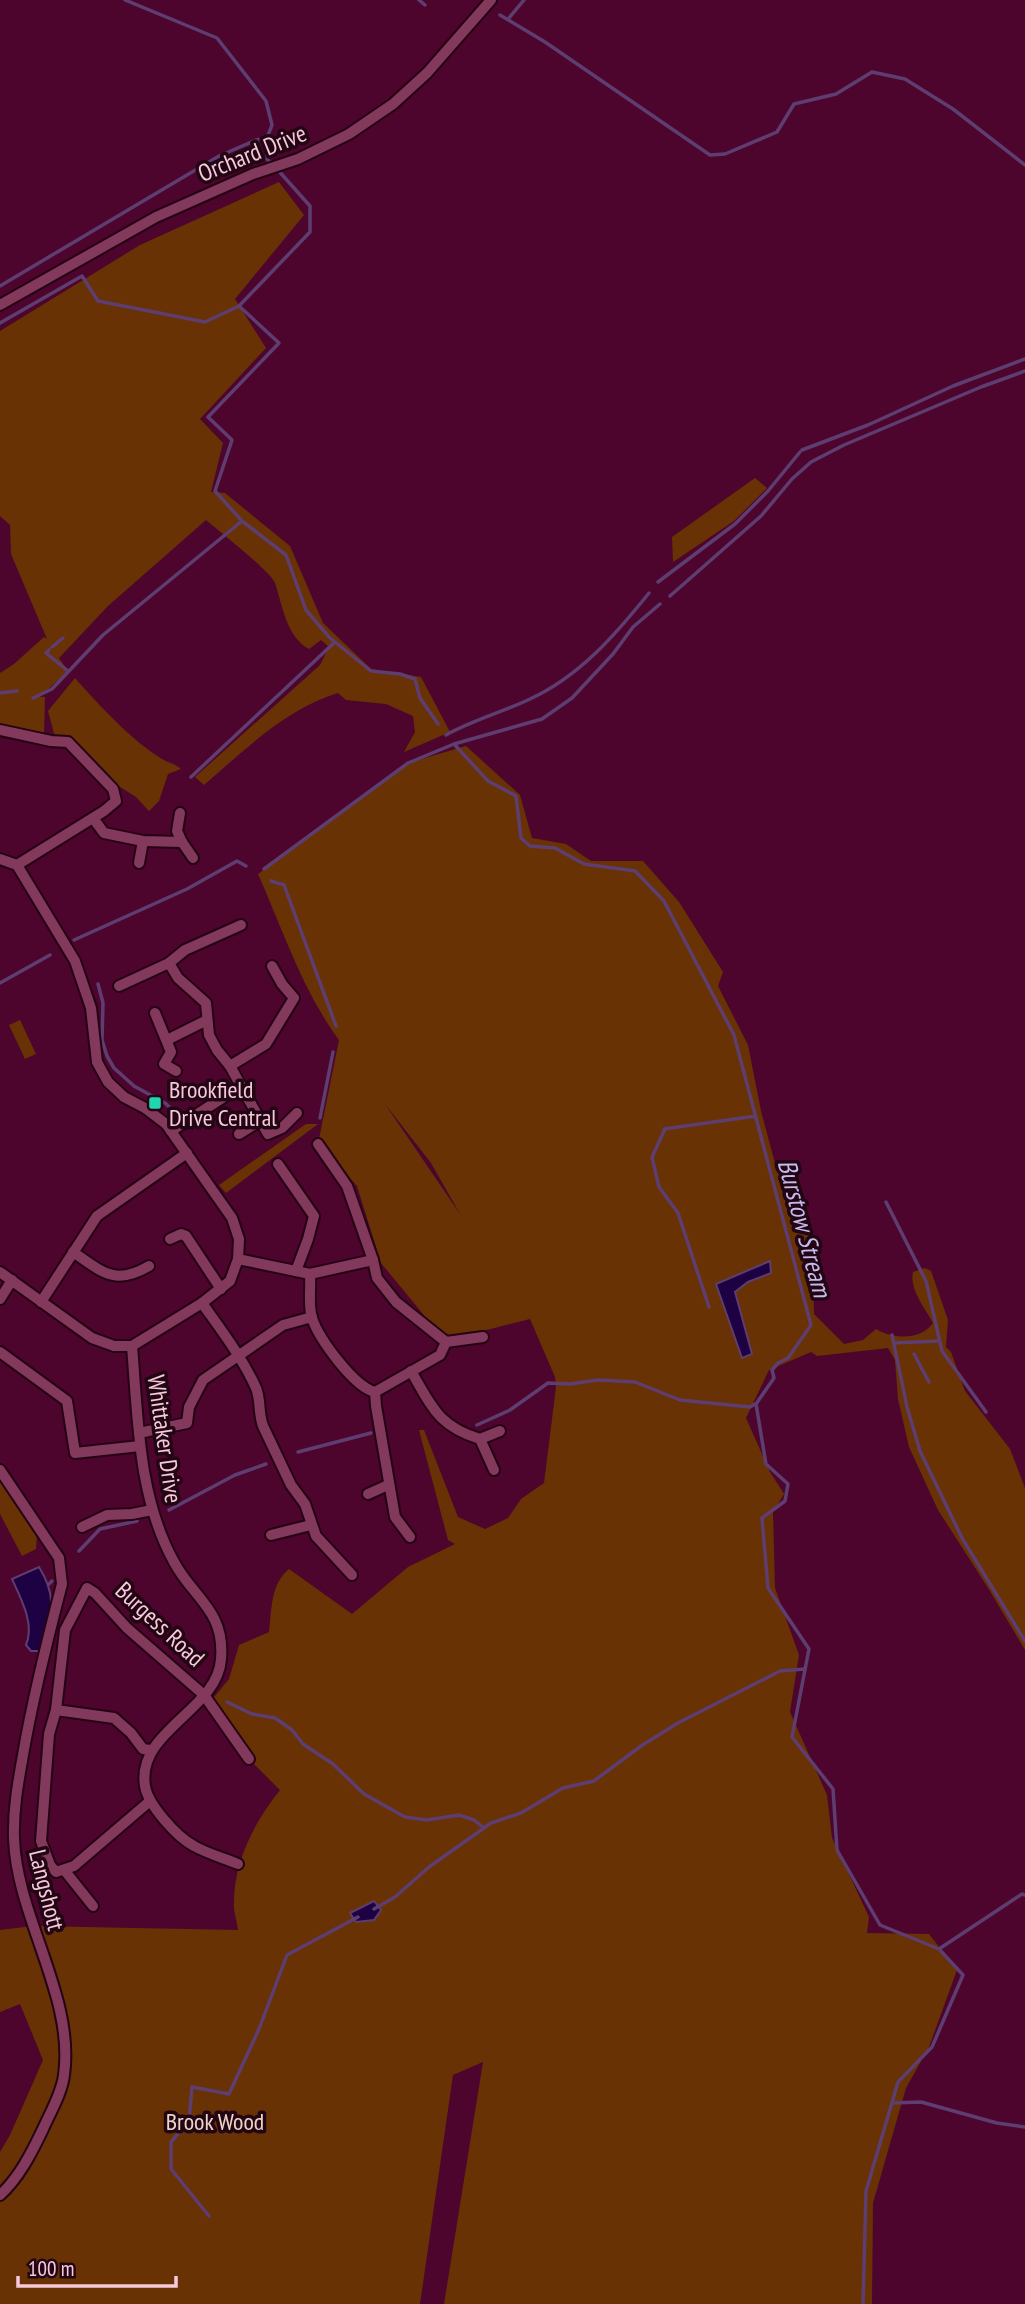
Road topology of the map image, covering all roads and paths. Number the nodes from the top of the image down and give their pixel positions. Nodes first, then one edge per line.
1 (491, 0) edge
2 (0, 305) edge
3 (0, 730) edge
4 (180, 813) dead end
5 (93, 818) junction
6 (143, 841) junction
7 (182, 842) junction
8 (193, 858) dead end
9 (0, 859) edge
10 (139, 863) dead end
11 (18, 866) junction
12 (242, 925) dead end
13 (169, 963) junction
14 (272, 966) dead end
15 (120, 986) dead end
16 (155, 1013) dead end
17 (207, 1020) junction
18 (167, 1040) junction
19 (266, 1044) junction
20 (276, 1051) dead end
21 (230, 1066) junction
22 (176, 1071) dead end
23 (241, 1086) junction
24 (297, 1113) dead end
25 (260, 1121) junction
26 (171, 1131) junction
27 (239, 1133) dead end
28 (318, 1144) dead end
29 (187, 1153) junction
30 (278, 1164) dead end
31 (170, 1239) dead end
32 (73, 1252) junction
33 (238, 1259) junction
34 (373, 1260) junction
35 (149, 1266) dead end
36 (296, 1271) junction
37 (0, 1272) edge
38 (310, 1274) junction
39 (12, 1280) junction
40 (221, 1289) junction
41 (0, 1299) edge
42 (41, 1302) junction
43 (202, 1303) junction
44 (312, 1317) junction
45 (483, 1337) dead end
46 (446, 1342) junction
47 (132, 1346) junction
48 (0, 1352) edge
49 (238, 1355) junction
50 (411, 1371) junction
51 (375, 1392) junction
52 (500, 1431) dead end
53 (139, 1433) junction
54 (480, 1439) junction
55 (140, 1446) junction
56 (0, 1470) edge
57 (494, 1470) dead end
58 (388, 1486) junction
59 (368, 1494) dead end
60 (152, 1510) junction
61 (311, 1525) junction
62 (82, 1527) dead end
63 (271, 1535) dead end
64 (410, 1537) dead end
65 (352, 1575) dead end
66 (204, 1695) junction
67 (56, 1710) junction
68 (151, 1750) junction
69 (249, 1759) dead end
70 (150, 1801) junction
71 (238, 1864) dead end
72 (65, 1871) junction
73 (93, 1906) dead end
74 (0, 2195) edge

1 - 2 street, Orchard Drive
3 - 5 street
4 - 7 street
5 - 6 street
5 - 11 street
6 - 7 street
6 - 10 street
7 - 8 street
9 - 11 street
11 - 26 street
12 - 13 street
13 - 15 street
13 - 17 street
14 - 19 street
16 - 18 street
17 - 18 street
17 - 21 street
18 - 22 street
19 - 20 street
19 - 21 street
21 - 23 street
23 - 25 street
23 - 26 street
24 - 25 street
25 - 27 street
26 - 29 street
28 - 34 street
29 - 32 street
29 - 33 street
30 - 36 street
31 - 40 street
32 - 35 street
32 - 42 street
33 - 36 street
33 - 40 street
34 - 38 street
34 - 46 street
36 - 38 street
37 - 39 street
38 - 44 street
39 - 41 street
39 - 42 street
40 - 43 street
42 - 47 street
43 - 47 street
43 - 49 street
44 - 49 street
44 - 51 street
45 - 46 street
46 - 50 street
47 - 53 street, Whittaker Drive
48 - 55 street
49 - 53 street
49 - 61 street
50 - 51 street
50 - 54 street
51 - 58 street
52 - 54 street
53 - 55 street, Whittaker Drive
54 - 57 street
55 - 60 street, Whittaker Drive
56 - 74 street, Langshott
58 - 59 street
58 - 64 street
60 - 62 street
60 - 66 street, Whittaker Drive
61 - 63 street
61 - 65 street
66 - 67 street, Burgess Road
66 - 68 street, Whittaker Drive
66 - 69 street
67 - 68 street
67 - 72 street
68 - 70 street
70 - 71 street
70 - 72 street
72 - 73 street

